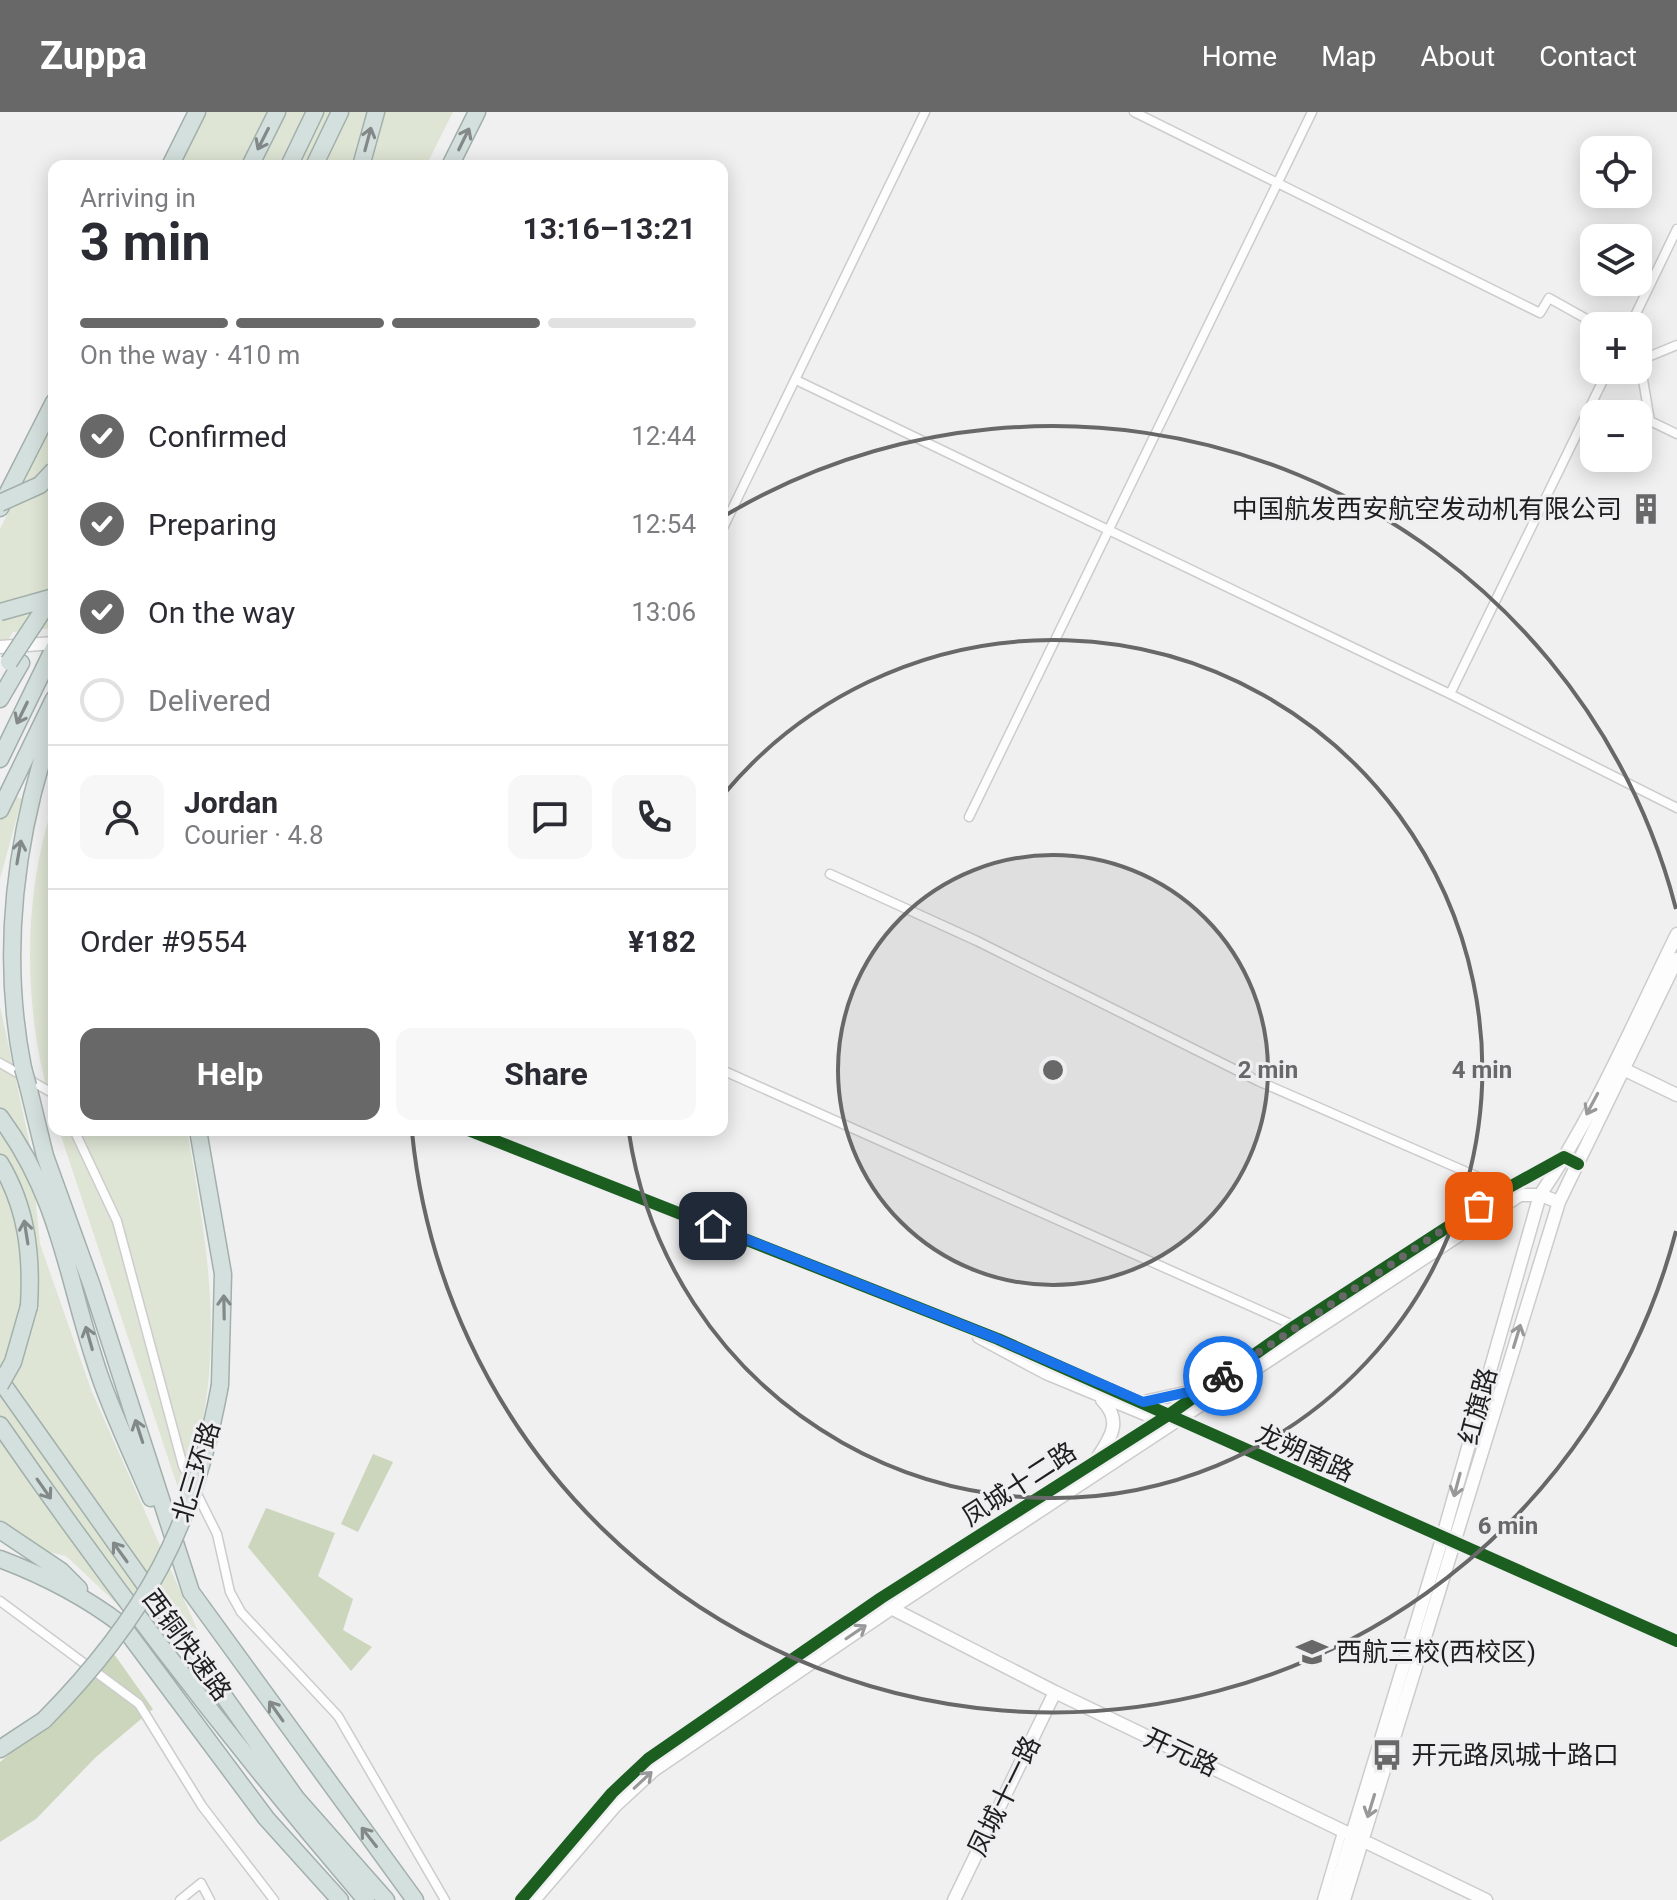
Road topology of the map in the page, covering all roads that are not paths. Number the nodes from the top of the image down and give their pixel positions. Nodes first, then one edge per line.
1 (197, 112) edge
2 (277, 112) edge
3 (315, 112) edge
4 (340, 112) edge
5 (376, 112) edge
6 (477, 112) edge
7 (925, 112) edge
8 (1134, 112) edge
9 (1312, 112) edge
10 (173, 160) edge
11 (253, 160) edge
12 (292, 160) edge
13 (317, 160) edge
14 (363, 160) edge
15 (453, 160) edge
16 (1278, 183) junction
17 (1677, 229) edge
18 (1637, 312) edge
19 (1580, 315) edge
20 (1677, 345) edge
21 (1652, 356) edge
22 (796, 380) junction
23 (1601, 384) edge
24 (1643, 384) edge
25 (48, 414) edge
26 (1677, 434) edge
27 (48, 476) edge
28 (0, 505) edge
29 (728, 518) edge
30 (1109, 530) junction
31 (48, 598) edge
32 (48, 599) edge
33 (0, 612) edge
34 (48, 647) edge
35 (10, 657) edge
36 (48, 658) edge
37 (0, 677) edge
38 (1450, 694) junction
39 (0, 699) edge
40 (48, 711) edge
41 (48, 741) edge
42 (0, 759) edge
43 (1677, 808) edge
44 (0, 810) edge
45 (969, 817) dead end
46 (830, 874) dead end
47 (1677, 934) edge
48 (1677, 959) edge
49 (0, 1063) edge
50 (1618, 1067) junction
51 (728, 1073) edge
52 (48, 1091) edge
53 (1677, 1095) edge
54 (0, 1117) edge
55 (77, 1136) edge
56 (199, 1136) edge
57 (483, 1136) edge
58 (1564, 1157) junction
59 (0, 1163) edge
60 (1578, 1164) junction
61 (1506, 1189) junction
62 (1520, 1195) junction
63 (1540, 1195) junction
64 (1559, 1202) junction
65 (970, 1330) junction
66 (1300, 1331) junction
67 (0, 1383) edge
68 (1206, 1388) junction
69 (1097, 1395) junction
70 (1143, 1402) junction
71 (1170, 1418) junction
72 (0, 1425) edge
73 (1094, 1462) junction
74 (0, 1530) edge
75 (1447, 1542) junction
76 (0, 1559) edge
77 (191, 1592) junction
78 (0, 1601) edge
79 (877, 1601) junction
80 (92, 1602) junction
81 (892, 1608) junction
82 (1677, 1641) edge
83 (1055, 1692) junction
84 (0, 1749) edge
85 (1351, 1833) junction
86 (180, 1900) edge
87 (210, 1900) edge
88 (274, 1900) edge
89 (340, 1900) edge
90 (366, 1900) edge
91 (386, 1900) edge
92 (415, 1900) edge
93 (445, 1900) edge
94 (521, 1900) edge
95 (534, 1900) edge
96 (954, 1900) edge
97 (1322, 1900) edge
98 (1332, 1900) edge
99 (1344, 1900) edge
100 (1486, 1900) edge

1 - 10 highway
2 -> 11 highway
3 - 12 highway
4 - 13 highway
14 -> 5 highway
15 -> 6 highway
7 - 22 street
8 - 16 street
9 - 16 street
16 - 19 street
16 - 30 street
17 - 18 street
20 - 21 street
22 - 29 street
22 - 30 street
23 - 38 street
24 - 26 street
25 - 28 highway
27 - 28 highway, bridge
30 - 38 street
30 - 45 street
31 - 35 highway, bridge
32 - 33 highway, bridge
34 - 35 street
35 - 37 highway
35 - 39 highway
36 -> 42 highway
38 - 43 street
40 - 44 highway
77 -> 41 highway, bridge
46 - 61 street
47 - 50 street, 红旗路
48 - 50 street, 红旗路
49 - 52 street
50 - 53 street
50 -> 58 street, 红旗路
50 - 60 street, 红旗路
51 - 66 street
77 -> 54 highway
55 - 93 street
84 -> 56 highway, 北三环路, bridge
57 - 65 street, 龙朔南路
58 - 60 street
58 - 61 street, 凤城十二路
58 - 63 street, 红旗路
67 -> 59 highway, bridge
60 - 64 street, 红旗路
61 - 62 street
61 - 66 street, 凤城十二路
62 - 63 street
62 - 66 street, 凤城十二路
63 - 64 street
63 -> 75 street, 红旗路
75 -> 64 street, 红旗路
65 - 69 street, 龙朔南路
65 - 70 street, 龙朔南路
66 - 68 street, 凤城十二路
66 - 71 street, 凤城十二路
91 -> 67 highway, 西铜快速路
68 - 70 street
68 - 71 street, 凤城十二路
69 - 71 street, 龙朔南路
69 - 73 street
70 - 71 street, 龙朔南路
71 - 73 street, 凤城十二路
71 - 75 street, 龙朔南路
71 - 81 street, 凤城十二路
72 -> 90 highway, 西铜快速路
73 - 79 street, 凤城十二路
74 - 80 highway
75 - 82 street, 龙朔南路
75 -> 85 street, 红旗路
76 - 80 highway
92 -> 77 highway
78 - 88 street
79 - 81 street, 开元路
79 - 94 street, 凤城十二路
80 - 89 highway
81 - 83 street, 开元路
95 -> 81 street, 凤城十二路
83 - 85 street, 开元路
83 - 96 street, 凤城十一路
85 - 97 street
85 - 98 street, 红旗路
85 - 99 street, 红旗路
85 - 100 street, 开元路
86 - 87 street

